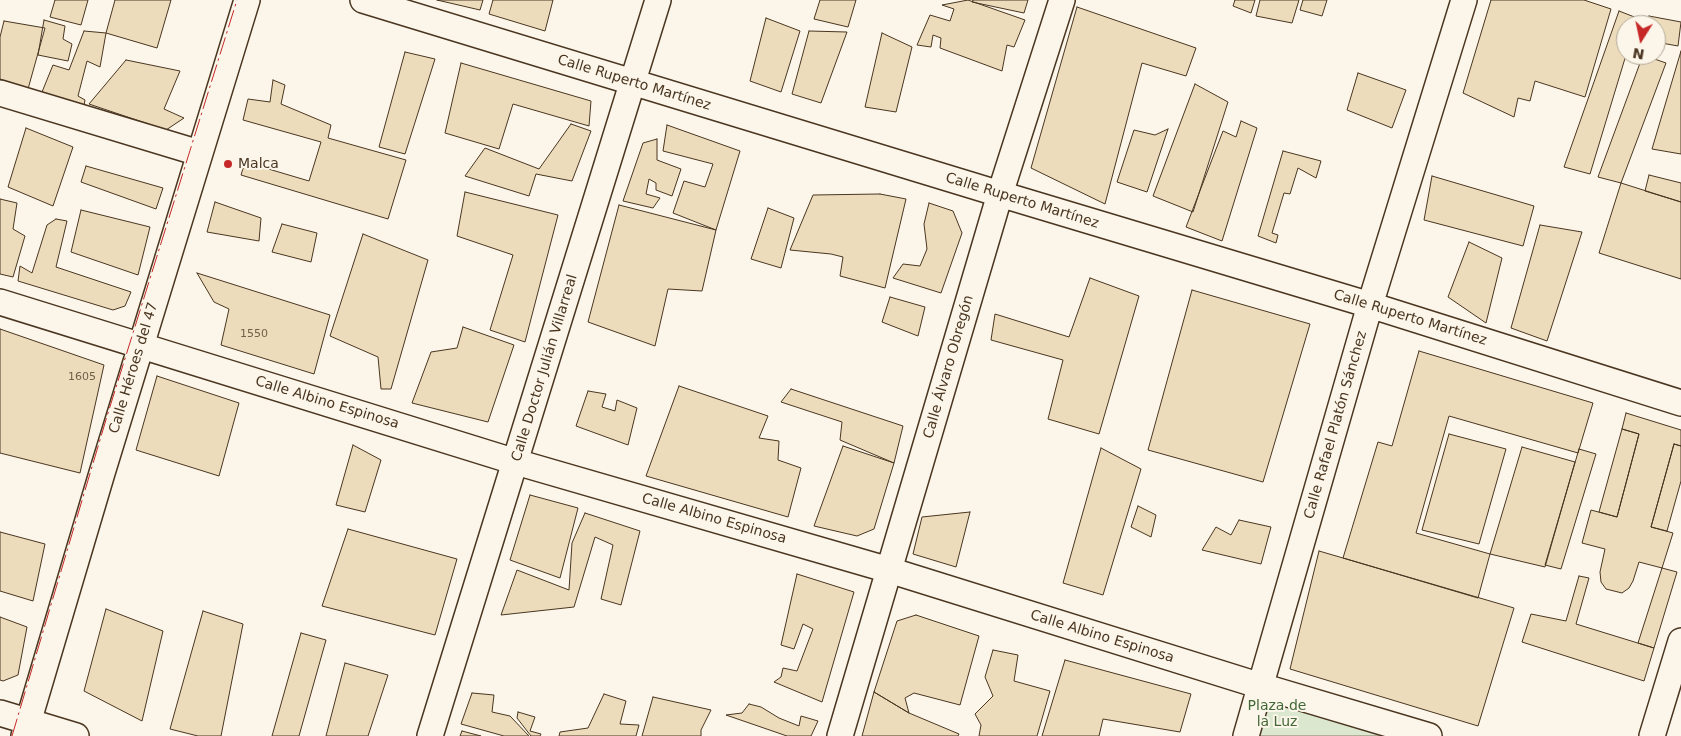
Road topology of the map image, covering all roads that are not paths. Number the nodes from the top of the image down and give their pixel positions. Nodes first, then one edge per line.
1 (247, 0) edge
2 (363, 0) edge
3 (658, 0) edge
4 (1062, 0) edge
5 (1464, 0) edge
6 (633, 83) junction
7 (0, 93) edge
8 (199, 153) junction
9 (1000, 194) junction
10 (0, 302) edge
11 (1370, 305) junction
12 (141, 345) junction
13 (1681, 403) edge
14 (516, 462) junction
15 (889, 570) junction
16 (1681, 641) edge
17 (1261, 686) junction
18 (0, 713) edge
19 (26, 729) edge
20 (76, 736) edge
21 (430, 736) edge
22 (840, 736) edge
23 (1246, 736) edge
24 (1429, 736) edge
25 (1652, 736) edge

1 - 8 street, Calle Héroes del 47
2 - 6 street, Calle Ruperto Martínez
3 - 6 street, Calle Doctor Julián Villarreal
4 - 9 street, Calle Álvaro Obregón
5 - 11 street, Calle Rafael Platón Sánchez
6 - 9 street, Calle Ruperto Martínez
6 - 14 street, Calle Doctor Julián Villarreal
7 - 8 street
8 - 12 street, Calle Héroes del 47
9 - 11 street, Calle Ruperto Martínez
9 - 15 street, Calle Álvaro Obregón
10 - 12 street, Calle Albino Espinosa
11 - 13 street, Calle Ruperto Martínez
11 - 17 street, Calle Rafael Platón Sánchez
12 - 14 street, Calle Albino Espinosa
12 - 19 street, Calle Héroes del 47
14 - 15 street, Calle Albino Espinosa
14 - 21 street, Calle Doctor Julián Villarreal
15 - 17 street, Calle Albino Espinosa
15 - 22 street, Calle Álvaro Obregón
16 - 25 street
17 - 23 street, Calle Rafael Platón Sánchez
17 - 24 street, Calle Albino Espinosa
18 - 19 street
19 - 20 street

